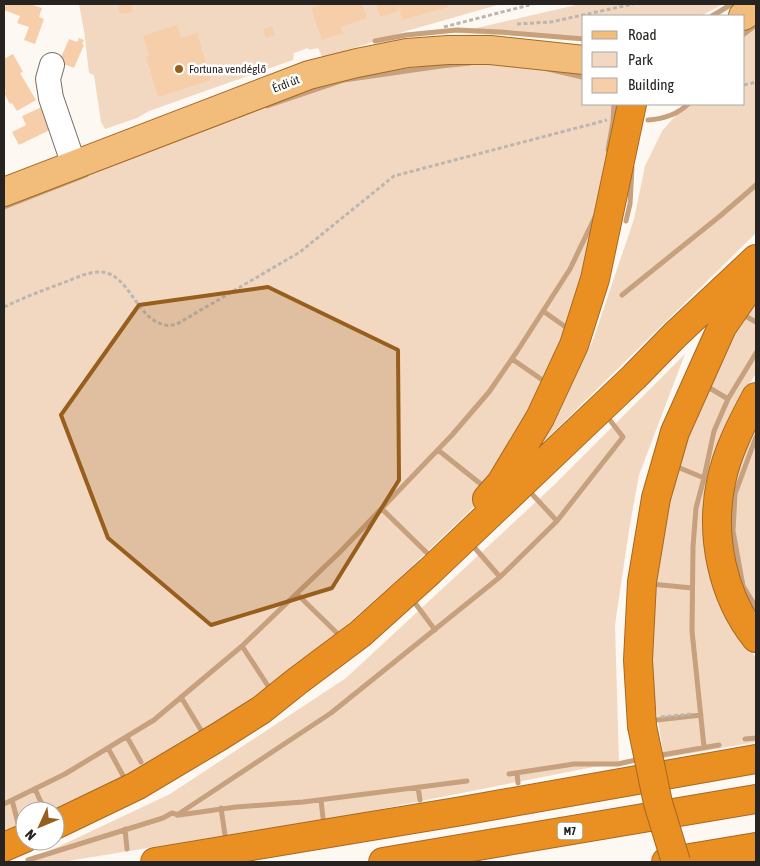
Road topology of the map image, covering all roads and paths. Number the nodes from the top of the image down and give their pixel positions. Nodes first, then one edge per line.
1 (533, 4) edge
2 (634, 4) edge
3 (756, 8) edge
4 (582, 15) edge
5 (583, 15) edge
6 (745, 15) edge
7 (518, 24) dead end
8 (443, 28) dead end
9 (582, 60) edge
10 (52, 65) dead end
11 (622, 111) edge
12 (74, 165) junction
13 (4, 192) edge
14 (756, 260) edge
15 (756, 278) edge
16 (4, 307) edge
17 (756, 397) edge
18 (430, 571) junction
19 (756, 638) edge
20 (691, 714) dead end
21 (650, 722) junction
22 (756, 759) edge
23 (756, 799) edge
24 (65, 820) edge
25 (756, 847) edge
26 (155, 862) edge
27 (383, 862) edge
28 (666, 862) edge
29 (676, 862) edge

1 - 8 path
2 - 5 path
3 - 6 main road
4 - 7 path
9 - 12 main road, Érdi út
10 - 12 lane
11 - 16 path
11 - 18 highway
12 - 13 main road, Érdi út
14 - 18 highway
15 - 21 highway
17 - 19 highway
18 - 24 highway
20 - 21 path
21 - 29 highway, bridge
22 - 26 highway
23 - 27 highway, M7
25 - 28 highway

